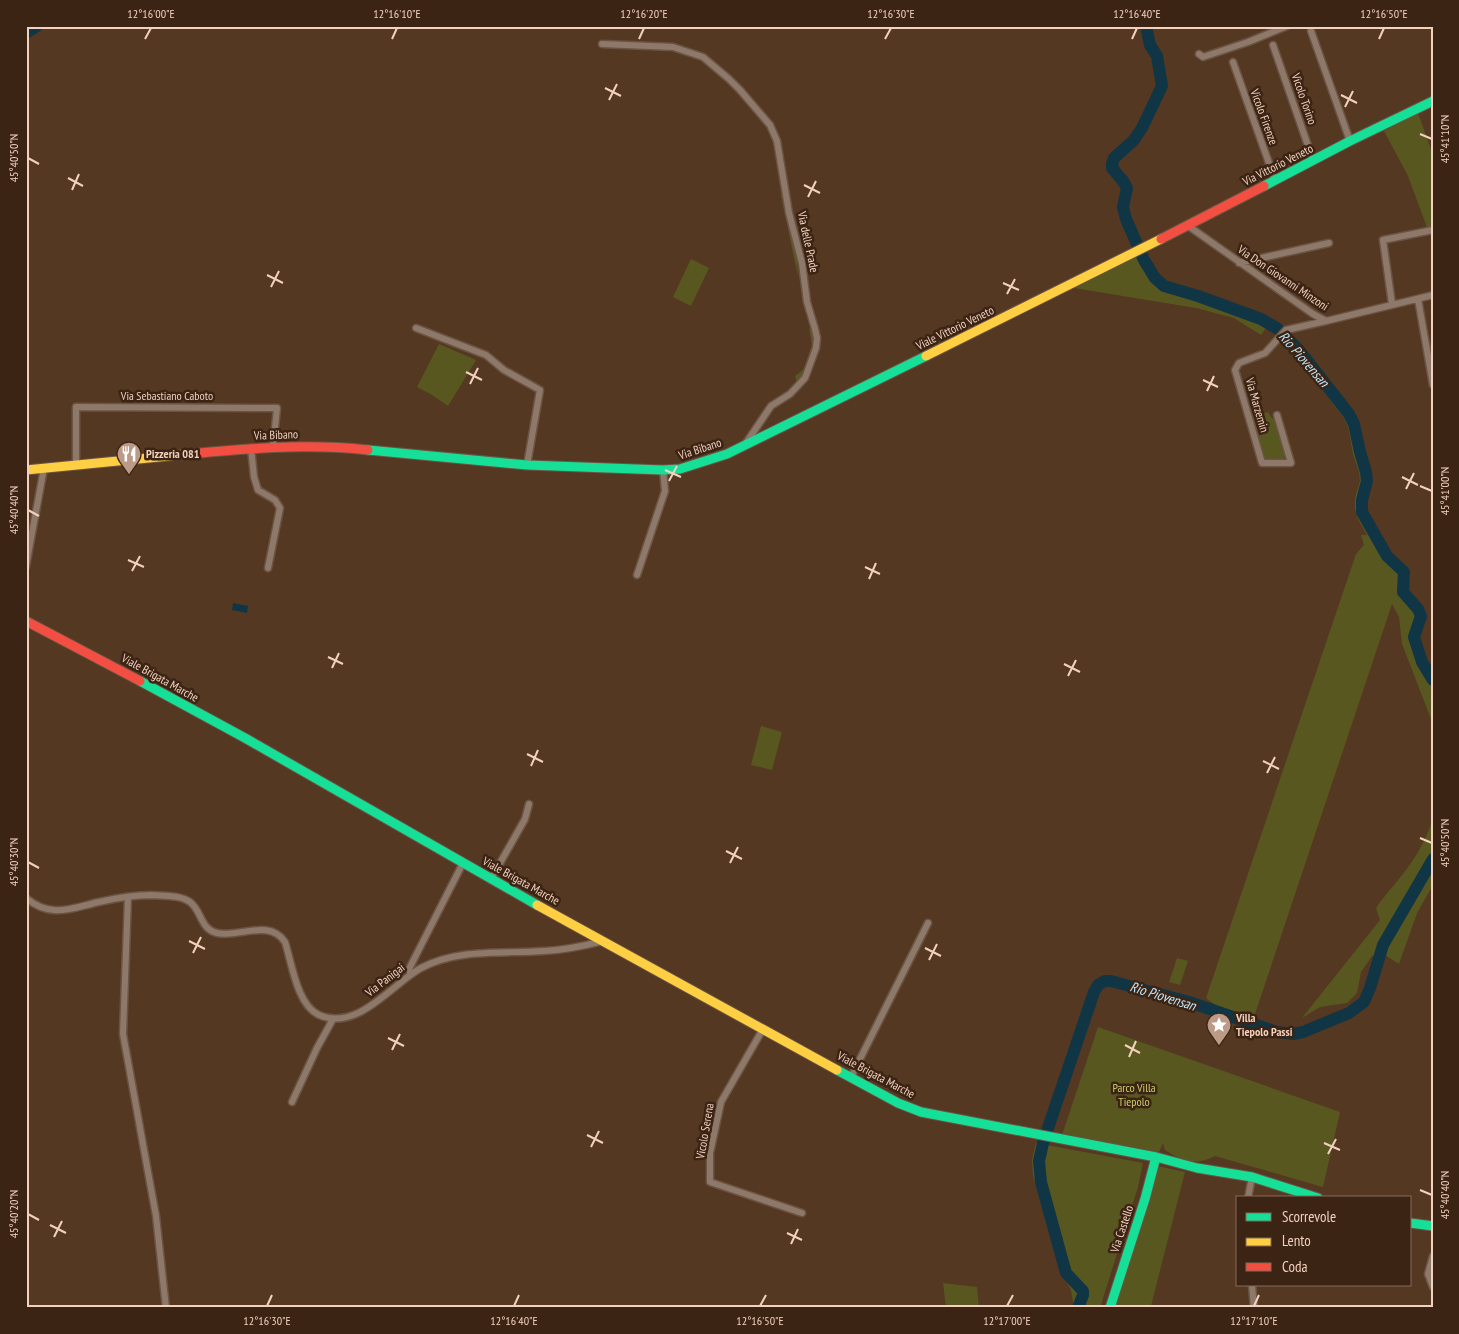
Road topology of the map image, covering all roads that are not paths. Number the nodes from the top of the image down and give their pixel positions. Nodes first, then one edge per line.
1 (1287, 26) edge
2 (1311, 30) dead end
3 (602, 44) dead end
4 (1273, 45) dead end
5 (1199, 54) dead end
6 (1232, 62) dead end
7 (1433, 101) edge
8 (1350, 141) junction
9 (1313, 160) junction
10 (1275, 180) junction
11 (1187, 225) junction
12 (1433, 230) edge
13 (1329, 243) dead end
14 (1136, 251) joint
15 (1239, 263) junction
16 (1433, 295) edge
17 (1418, 298) junction
18 (1392, 304) junction
19 (1326, 321) junction
20 (416, 328) dead end
21 (1433, 335) edge
22 (1424, 336) junction
23 (1433, 385) edge
24 (812, 413) joint
25 (1277, 415) dead end
26 (744, 446) junction
27 (273, 447) junction
28 (251, 448) junction
29 (76, 465) junction
30 (527, 465) junction
31 (44, 468) junction
32 (26, 470) edge
33 (663, 470) junction
34 (26, 566) edge
35 (268, 568) dead end
36 (637, 576) dead end
37 (26, 621) edge
38 (529, 804) dead end
39 (463, 863) junction
40 (491, 879) junction
41 (128, 897) junction
42 (26, 898) edge
43 (928, 923) dead end
44 (605, 940) junction
45 (410, 972) dead end
46 (333, 1019) junction
47 (763, 1029) junction
48 (851, 1077) junction
49 (292, 1102) dead end
50 (1156, 1157) junction
51 (1252, 1177) junction
52 (1248, 1196) edge
53 (1312, 1196) edge
54 (802, 1213) dead end
55 (1412, 1223) edge
56 (1432, 1226) edge
57 (1433, 1256) edge
58 (1252, 1286) edge
59 (1433, 1287) edge
60 (166, 1308) edge
61 (1110, 1308) edge
62 (1254, 1308) edge

1 - 5 street
2 - 8 street
3 - 26 street, Via delle Prade
4 - 9 street, Vicolo Torino
6 - 10 street, Vicolo Firenze
7 - 8 street, Via Vittorio Veneto
8 - 9 street, Via Vittorio Veneto
9 - 10 street, Via Vittorio Veneto
10 - 11 street, Via Vittorio Veneto
11 - 14 street, Via Vittorio Veneto
11 - 15 street, Via Don Giovanni Minzoni
12 - 18 street
13 - 15 street
14 - 24 street, Viale Vittorio Veneto
15 - 19 street, Via Don Giovanni Minzoni
16 - 17 street, Via Don Giovanni Minzoni
17 - 18 street, Via Don Giovanni Minzoni
17 - 22 street
18 - 19 street, Via Don Giovanni Minzoni
19 - 25 street, Via Marzemin
20 - 30 street
21 - 22 street
22 - 23 street
24 - 26 street, Via Bibano
26 - 33 street, Via Bibano
27 - 28 street, Via Bibano
27 - 29 street, Via Sebastiano Caboto
27 - 30 street, Via Bibano
28 - 29 street, Via Bibano
28 - 35 street
29 - 31 street, Via Bibano
30 - 33 street, Via Bibano
31 - 32 street, Via Bibano
31 - 34 street
33 - 36 street
37 - 39 street, Viale Brigata Marche
38 - 40 street
39 - 40 street, Viale Brigata Marche
39 - 45 street, Viale Brigata Marche
40 - 44 street, Viale Brigata Marche
41 - 42 street
41 - 46 street
41 - 60 street
43 - 48 street
44 - 46 street, Via Panigai
44 - 47 street, Viale Brigata Marche
46 - 49 street
47 - 48 street, Viale Brigata Marche
47 - 54 street, Vicolo Serena
48 - 50 street, Viale Brigata Marche
50 - 51 street, Viale Brigata Marche
50 - 61 street, Via Castello
51 - 52 street
51 - 53 street, Viale Brigata Marche
55 - 56 street
57 - 59 street
58 - 62 street

